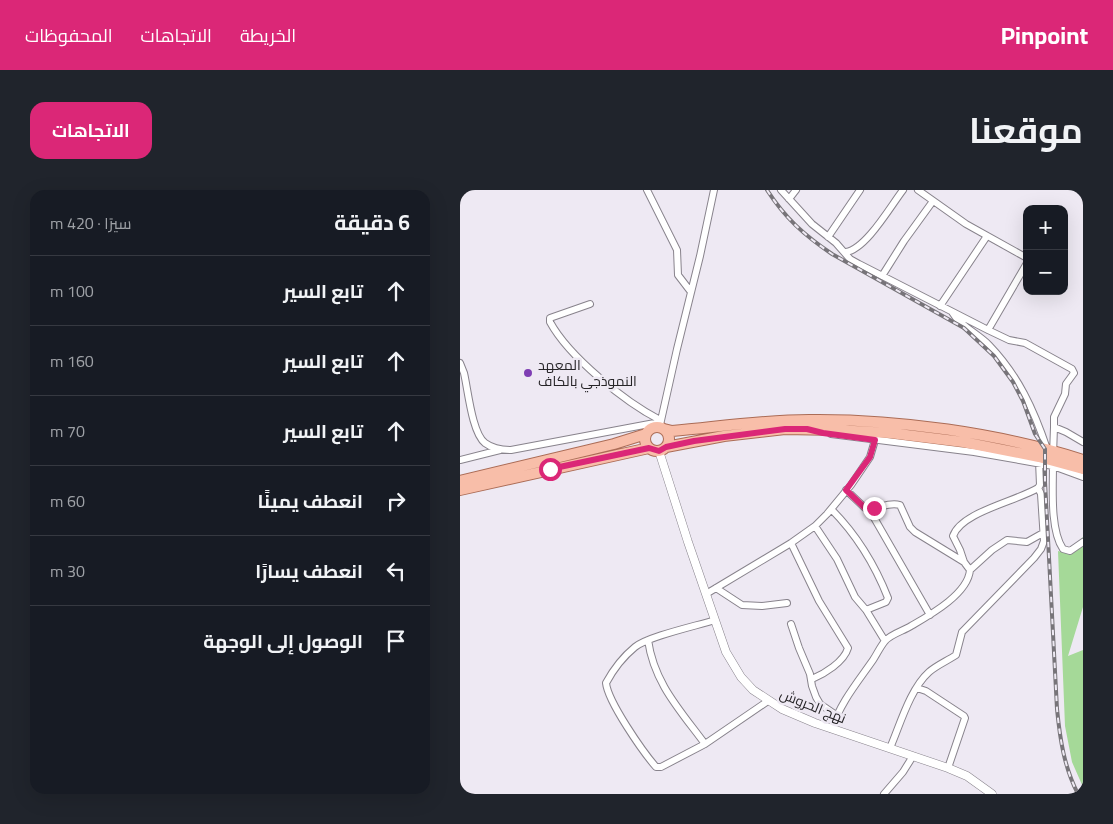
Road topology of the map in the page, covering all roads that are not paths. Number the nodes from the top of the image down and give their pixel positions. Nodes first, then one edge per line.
1 (647, 190) edge
2 (714, 190) edge
3 (781, 190) edge
4 (796, 190) edge
5 (860, 190) edge
6 (903, 190) edge
7 (918, 190) edge
8 (788, 199) junction
9 (933, 201) junction
10 (987, 236) junction
11 (828, 237) junction
12 (846, 252) junction
13 (1023, 256) edge
14 (1023, 270) edge
15 (882, 276) junction
16 (691, 292) junction
17 (590, 304) dead end
18 (940, 306) junction
19 (952, 312) junction
20 (988, 330) junction
21 (460, 364) edge
22 (661, 425) junction
23 (1054, 427) junction
24 (807, 429) junction
25 (646, 434) junction
26 (875, 440) junction
27 (1083, 442) edge
28 (658, 449) junction
29 (500, 450) junction
30 (1046, 456) junction
31 (460, 460) edge
32 (1083, 460) edge
33 (1083, 469) edge
34 (1083, 477) edge
35 (460, 481) edge
36 (1038, 488) junction
37 (460, 490) edge
38 (846, 490) junction
39 (831, 509) junction
40 (869, 509) junction
41 (815, 526) junction
42 (1043, 533) junction
43 (1083, 542) edge
44 (790, 543) junction
45 (964, 562) junction
46 (970, 570) junction
47 (716, 588) junction
48 (706, 594) junction
49 (787, 603) dead end
50 (866, 610) junction
51 (930, 615) junction
52 (715, 620) junction
53 (791, 624) dead end
54 (648, 640) junction
55 (885, 641) junction
56 (812, 679) junction
57 (918, 688) junction
58 (768, 701) junction
59 (836, 715) junction
60 (832, 729) junction
61 (705, 744) junction
62 (890, 748) junction
63 (913, 756) junction
64 (948, 768) junction
65 (884, 794) edge
66 (992, 794) edge

1 - 16 street
2 - 16 street
3 - 8 street
4 - 8 street
5 - 11 street
6 - 12 street
7 - 9 street
8 - 11 street
9 - 10 street
9 - 15 street
10 - 13 street
10 - 18 street
11 - 12 street
12 - 15 street
14 - 20 street
15 - 18 street
16 - 22 street
17 - 22 street
18 - 19 street
19 - 20 street
19 - 30 street
20 - 23 street
21 - 29 street
22 - 25 main road
22 - 28 main road
22 - 29 street
22 - 30 main road
23 - 27 street
23 - 30 street
24 - 26 street
24 - 28 main road
24 - 30 main road
25 - 28 main road
25 - 35 main road
26 - 30 street
26 - 38 street
28 - 37 main road
28 - 48 street, نهج الحروش
29 - 31 street
30 - 32 main road
30 - 33 main road
30 - 34 street
30 - 36 street
30 - 43 street
36 - 42 street
36 - 45 street
38 - 39 street
38 - 40 street
39 - 41 street
39 - 50 street
40 - 45 street
40 - 51 street
41 - 44 street
41 - 50 street
42 - 46 street
42 - 57 street
44 - 47 street
44 - 56 street
45 - 46 street
46 - 51 street
47 - 48 street
47 - 49 street
48 - 52 street, نهج الحروش
50 - 55 street
51 - 55 street
52 - 54 street
52 - 58 street, نهج الحروش
53 - 56 street
54 - 61 street
54 - 61 street
55 - 59 street
56 - 59 street
57 - 62 street
57 - 64 street
58 - 60 street, نهج الحروش
58 - 61 street
59 - 60 street
60 - 62 street, نهج الحروش
62 - 63 street, نهج الحروش
63 - 64 street, نهج الحروش
63 - 65 street
64 - 66 street, نهج الحروش

